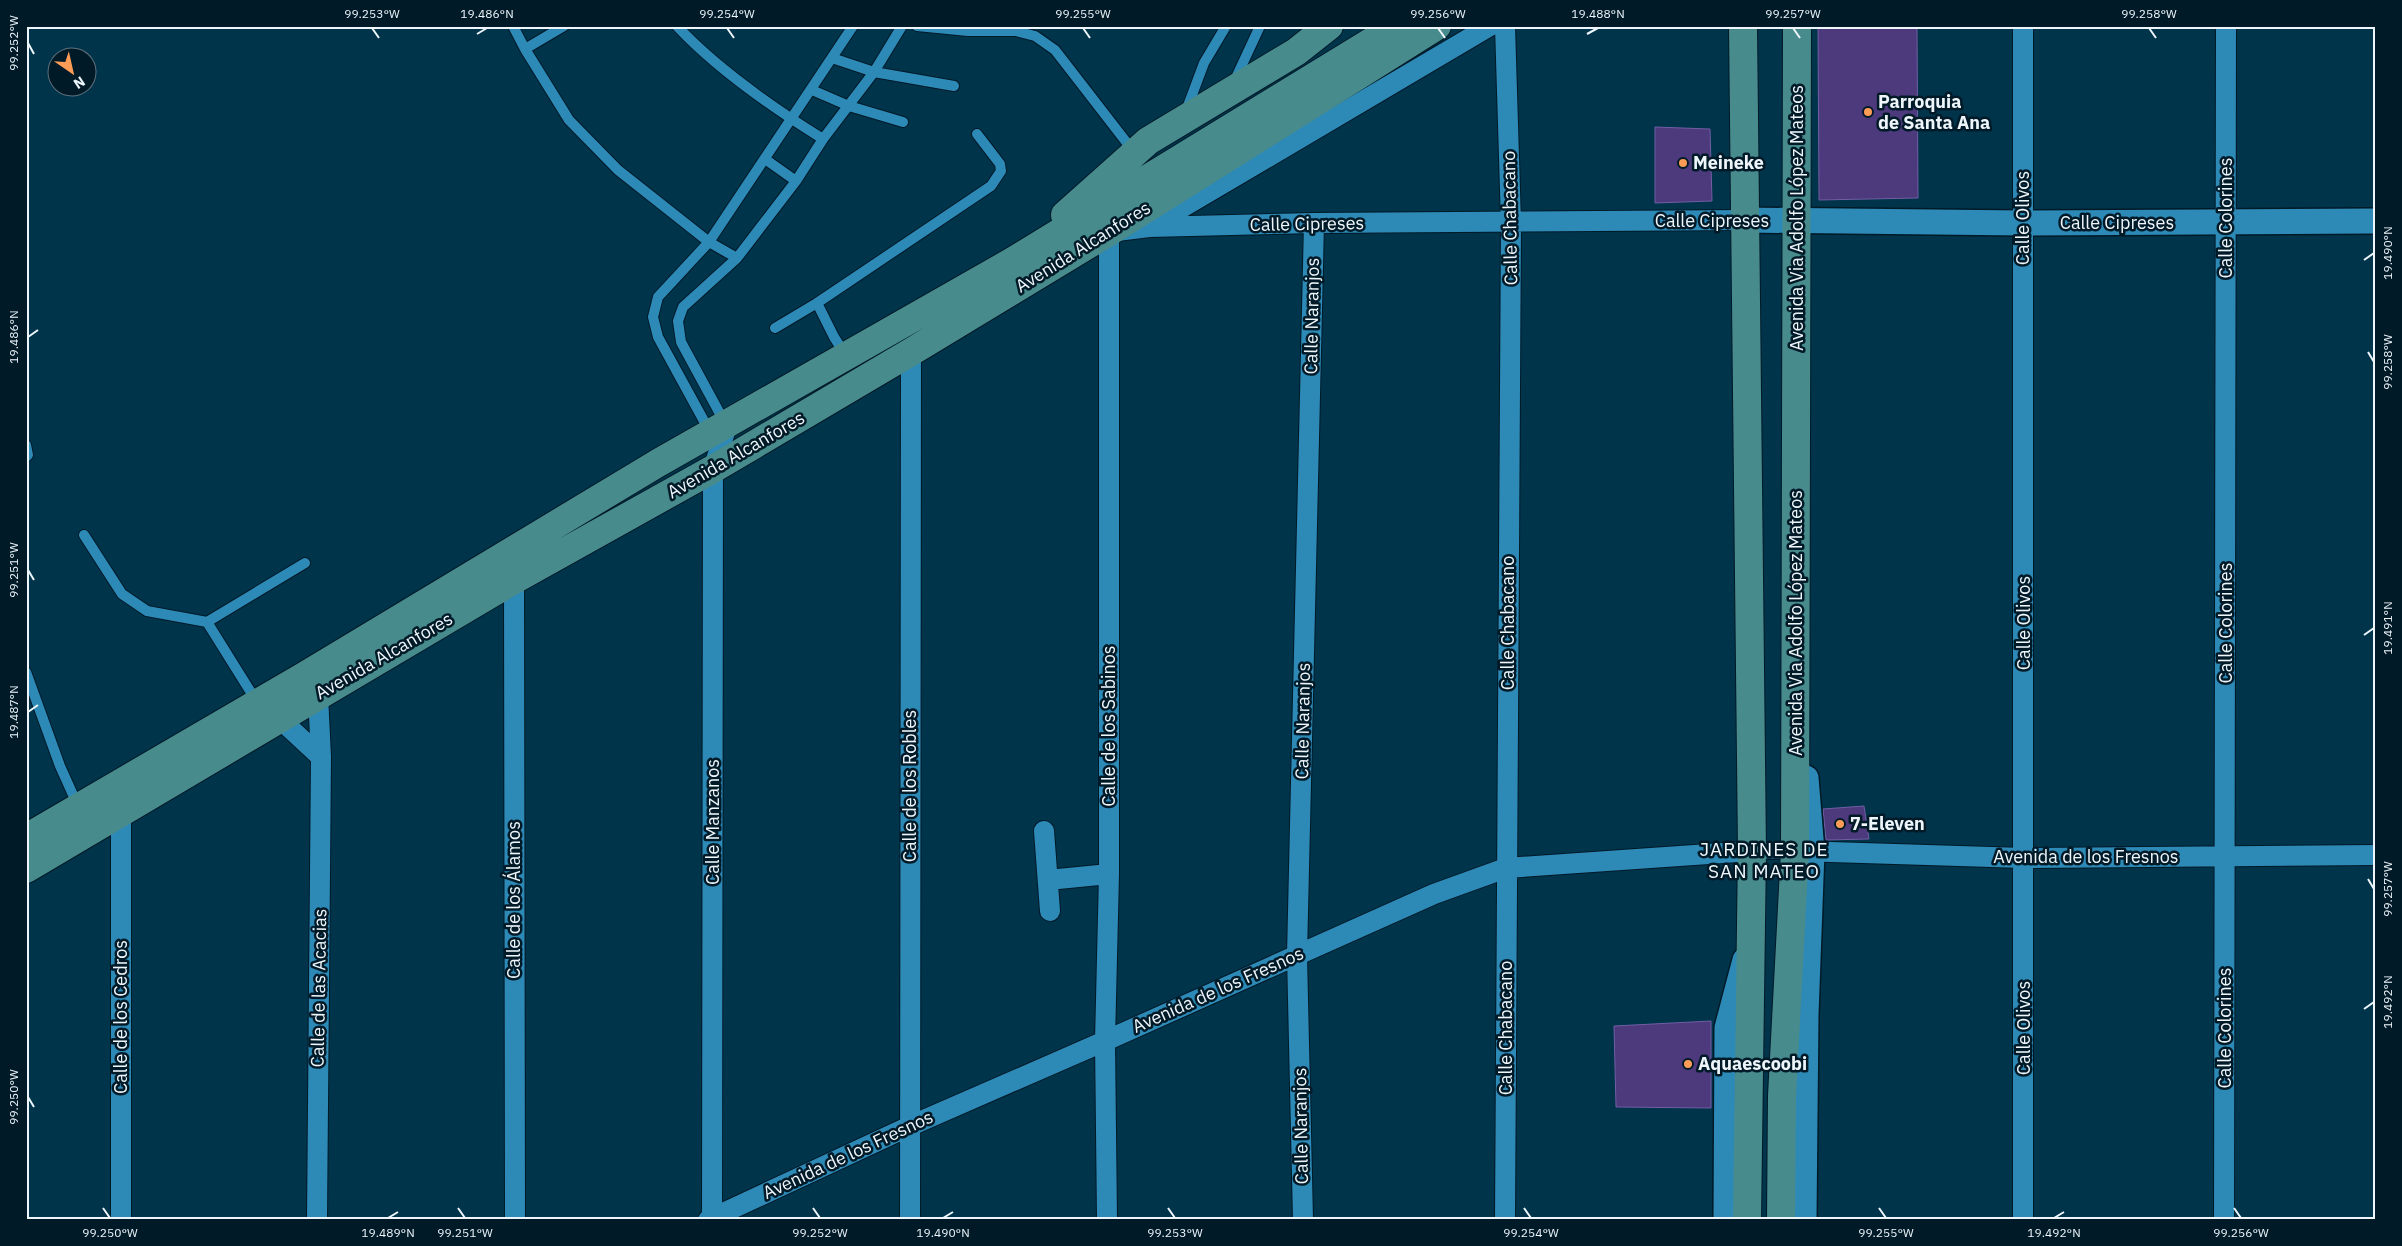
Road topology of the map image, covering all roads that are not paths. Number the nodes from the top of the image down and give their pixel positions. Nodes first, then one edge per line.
1 (513, 26) edge
2 (564, 26) edge
3 (677, 26) edge
4 (853, 26) edge
5 (902, 26) edge
6 (916, 26) edge
7 (1226, 26) edge
8 (1260, 26) edge
9 (1329, 26) edge
10 (1397, 26) edge
11 (1437, 26) edge
12 (1490, 26) edge
13 (1505, 26) edge
14 (1743, 26) edge
15 (1797, 26) edge
16 (2023, 26) edge
17 (2226, 26) edge
18 (525, 49) junction
19 (832, 58) junction
20 (874, 72) junction
21 (954, 86) dead end
22 (812, 90) junction
23 (1230, 91) junction
24 (849, 106) junction
25 (1184, 118) junction
26 (791, 119) junction
27 (903, 122) dead end
28 (977, 134) dead end
29 (823, 139) junction
30 (1134, 153) junction
31 (765, 159) junction
32 (796, 181) junction
33 (1744, 220) junction
34 (1798, 221) junction
35 (2376, 221) edge
36 (1314, 223) junction
37 (1511, 223) junction
38 (2024, 223) junction
39 (2226, 223) junction
40 (1149, 227) junction
41 (1109, 232) junction
42 (709, 242) junction
43 (737, 258) junction
44 (1014, 261) junction
45 (817, 303) junction
46 (775, 328) dead end
47 (911, 352) junction
48 (687, 353) junction
49 (847, 357) junction
50 (671, 362) junction
51 (719, 430) junction
52 (26, 445) edge
53 (26, 457) edge
54 (713, 469) junction
55 (84, 535) dead end
56 (305, 563) dead end
57 (514, 580) junction
58 (207, 622) junction
59 (26, 672) edge
60 (318, 695) junction
61 (268, 706) junction
62 (321, 757) junction
63 (79, 807) junction
64 (121, 814) junction
65 (1044, 831) dead end
66 (26, 838) edge
67 (1752, 851) junction
68 (1804, 851) junction
69 (2376, 855) edge
70 (2226, 857) junction
71 (2024, 858) junction
72 (1506, 868) junction
73 (26, 869) edge
74 (1109, 874) junction
75 (1048, 880) junction
76 (1050, 910) dead end
77 (1751, 938) junction
78 (1297, 955) junction
79 (1105, 1041) junction
80 (910, 1126) junction
81 (711, 1219) edge
82 (121, 1220) edge
83 (317, 1220) edge
84 (515, 1220) edge
85 (910, 1220) edge
86 (1107, 1220) edge
87 (1303, 1220) edge
88 (1505, 1220) edge
89 (1726, 1220) edge
90 (1748, 1220) edge
91 (1781, 1220) edge
92 (1804, 1220) edge
93 (2023, 1220) edge
94 (2224, 1220) edge

1 - 18 lane
2 - 18 lane
3 - 26 lane
4 - 19 lane
5 - 20 lane
6 - 30 lane
7 - 25 lane
8 - 23 lane
9 - 23 main road
10 - 44 main road, Avenida Alcanfores
11 - 41 main road, Avenida Alcanfores
12 - 40 street, Avenida Alcanfores
13 - 37 street, Calle Chabacano
14 - 33 main road
15 - 34 main road, Avenida Via Adolfo López Mateos
16 - 38 street, Calle Olivos
17 - 39 street, Calle Colorines
18 - 42 lane
19 - 20 lane
19 - 22 lane
20 - 21 lane
20 - 24 lane
22 - 24 lane
22 - 26 lane
23 - 25 main road
24 - 27 lane
24 - 29 lane
25 - 30 main road
26 - 29 lane
26 - 31 lane
28 - 45 lane
29 - 32 lane
30 - 44 main road
31 - 32 lane
31 - 42 lane
32 - 43 lane
33 - 34 street, Calle Cipreses
33 - 37 street, Calle Cipreses
33 - 67 main road
34 - 38 street, Calle Cipreses
34 - 68 main road, Avenida Via Adolfo López Mateos
35 - 39 street, Calle Cipreses
36 - 37 street, Calle Cipreses
36 - 40 street, Calle Cipreses
36 - 78 street, Calle Naranjos
37 - 72 street, Calle Chabacano
38 - 39 street, Calle Cipreses
38 - 71 street, Calle Olivos
39 - 70 street, Calle Colorines
40 - 41 street, Calle Cipreses
41 - 47 main road, Avenida Alcanfores
41 - 74 street, Calle de los Sabinos
42 - 43 lane
42 - 50 lane
43 - 48 lane
44 - 49 main road, Avenida Alcanfores
45 - 46 lane
45 - 49 lane
47 - 54 main road, Avenida Alcanfores
47 - 80 street, Calle de los Robles
48 - 50 lane
48 - 51 lane
49 - 51 main road, Avenida Alcanfores
50 - 51 lane
51 - 54 street, Calle Manzanos
51 - 61 main road, Avenida Alcanfores
52 - 53 lane
54 - 57 main road, Avenida Alcanfores
54 - 81 street, Calle Manzanos
55 - 58 lane
56 - 58 lane
57 - 60 main road, Avenida Alcanfores
57 - 84 street, Calle de los Álamos
58 - 61 lane
59 - 63 lane
60 - 61 main road, Avenida Alcanfores
60 - 62 street, Calle de las Acacias
61 - 62 street
61 - 63 main road, Avenida Alcanfores
61 - 64 main road, Avenida Alcanfores
62 - 83 street, Calle de las Acacias
63 - 66 main road, Avenida Alcanfores
64 - 73 main road, Avenida Alcanfores
64 - 82 street, Calle de los Cedros
65 - 75 street
67 - 68 street
67 - 72 street, Avenida de los Fresnos
67 - 77 main road
68 - 71 street, Avenida de los Fresnos
68 - 91 main road, Avenida Via Adolfo López Mateos
68 - 92 street
69 - 70 street, Avenida de los Fresnos
70 - 71 street, Avenida de los Fresnos
70 - 94 street, Calle Colorines
71 - 93 street, Calle Olivos
72 - 78 street, Avenida de los Fresnos
72 - 88 street, Calle Chabacano
74 - 75 street
74 - 79 street, Calle de los Sabinos
75 - 76 street
77 - 89 street
77 - 90 main road
78 - 79 street, Avenida de los Fresnos
78 - 87 street, Calle Naranjos
79 - 80 street, Avenida de los Fresnos
79 - 86 street, Calle de los Sabinos
80 - 81 street, Avenida de los Fresnos
80 - 85 street, Calle de los Robles

